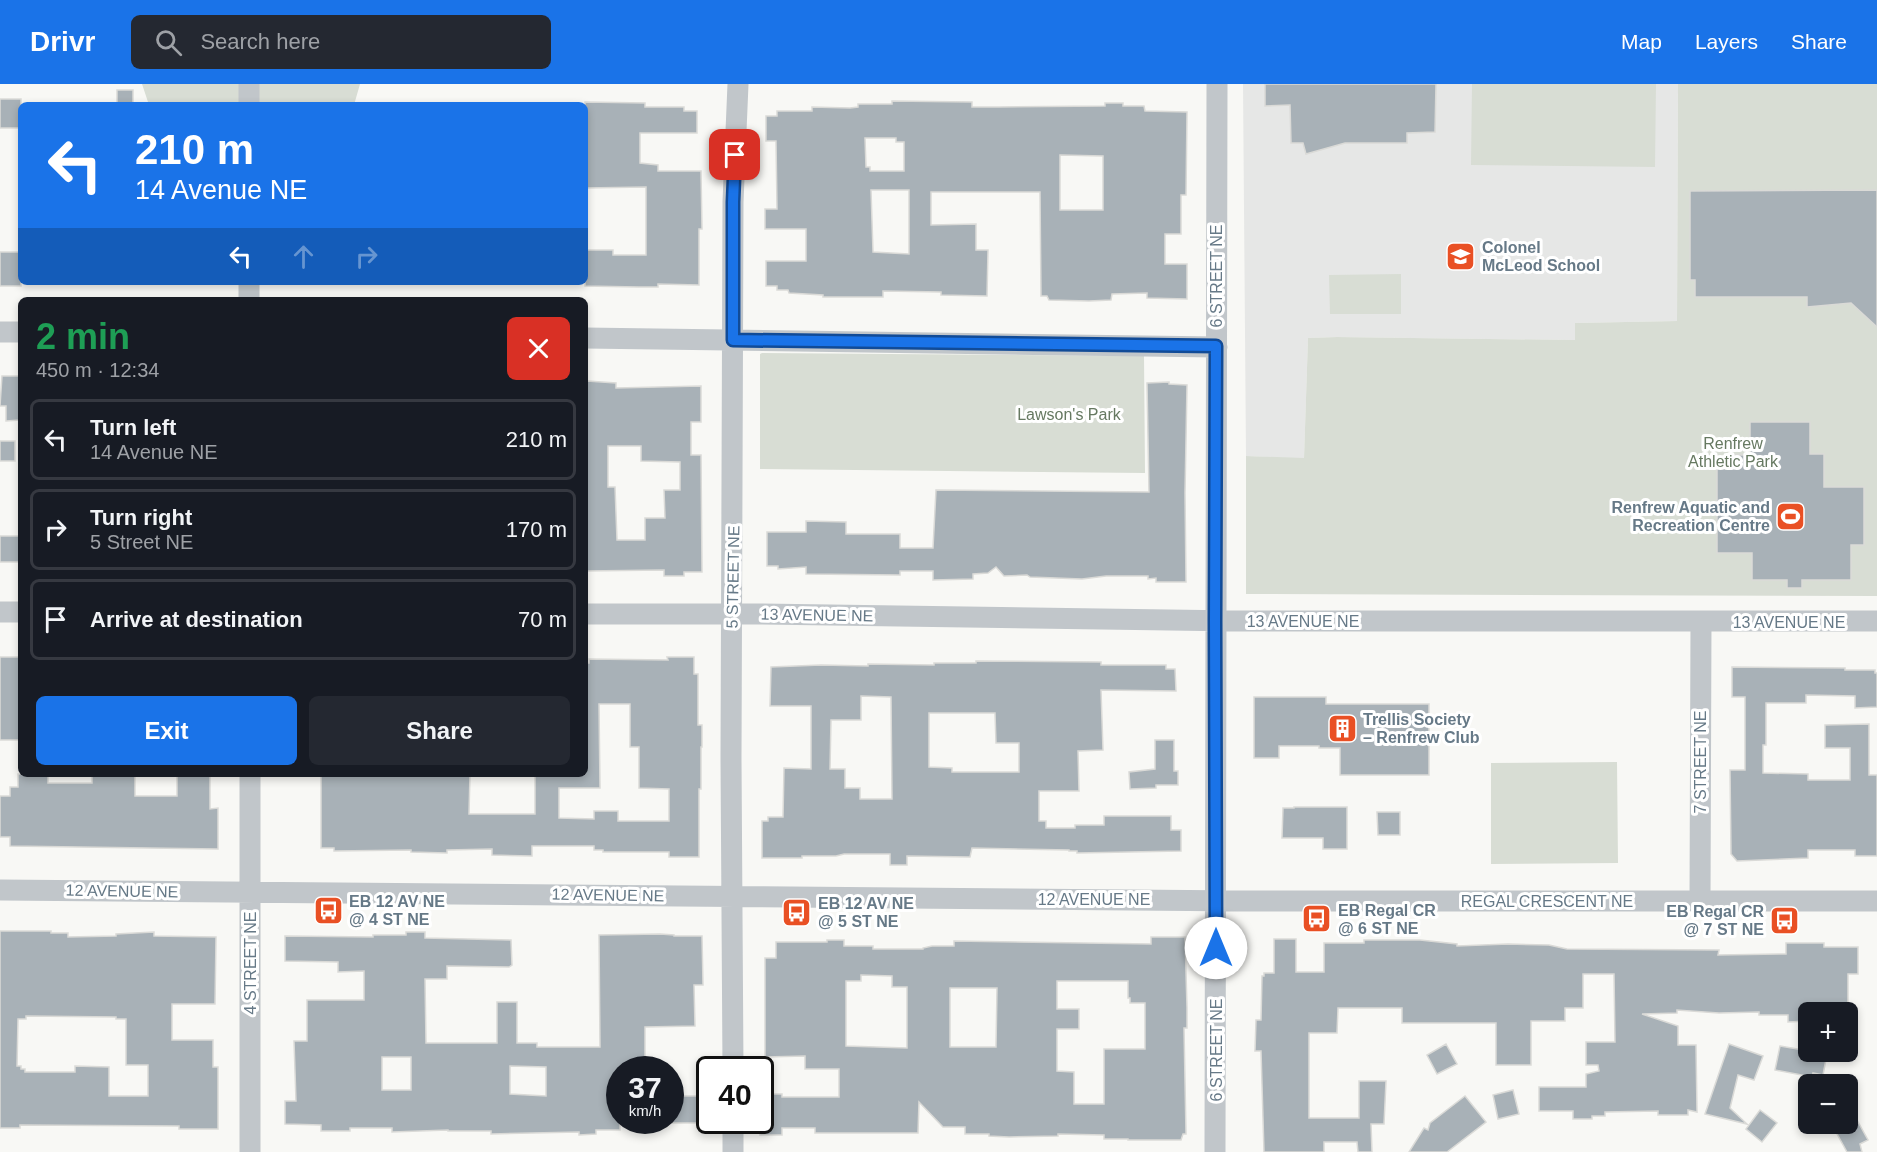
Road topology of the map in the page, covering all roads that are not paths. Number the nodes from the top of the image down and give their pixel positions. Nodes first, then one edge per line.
1 (249, 84) edge
2 (738, 84) edge
3 (1217, 84) edge
4 (249, 102) edge
5 (0, 332) edge
6 (18, 332) edge
7 (588, 338) edge
8 (733, 340) junction
9 (1216, 346) junction
10 (0, 612) edge
11 (18, 612) edge
12 (588, 614) edge
13 (732, 614) junction
14 (1215, 620) junction
15 (1877, 621) edge
16 (1701, 622) junction
17 (250, 777) edge
18 (0, 890) edge
19 (250, 892) junction
20 (732, 896) junction
21 (1217, 900) junction
22 (1700, 901) junction
23 (1877, 901) edge
24 (733, 1056) edge
25 (733, 1134) edge
26 (250, 1152) edge
27 (733, 1152) edge
28 (1215, 1152) edge

1 - 4 street
2 - 8 street, 5 STREET NE
3 - 9 street, 6 STREET NE
5 - 6 street
7 - 8 street
8 - 9 street
8 - 13 street, 5 STREET NE
9 - 14 street, 6 STREET NE
10 - 11 street
12 - 13 street, 13 AVENUE NE
13 - 14 street, 13 AVENUE NE
13 - 20 street, 5 STREET NE
14 - 16 street, 13 AVENUE NE
14 - 21 street, 6 STREET NE
15 - 16 street, 13 AVENUE NE
16 - 22 street, 7 STREET NE
17 - 19 street, 4 STREET NE
18 - 19 street, 12 AVENUE NE
19 - 20 street, 12 AVENUE NE
19 - 26 street, 4 STREET NE
20 - 21 street, 12 AVENUE NE
20 - 24 street, 5 STREET NE
21 - 22 street, REGAL CRESCENT NE
21 - 28 street, 6 STREET NE
22 - 23 street, REGAL CRESCENT NE
25 - 27 street

